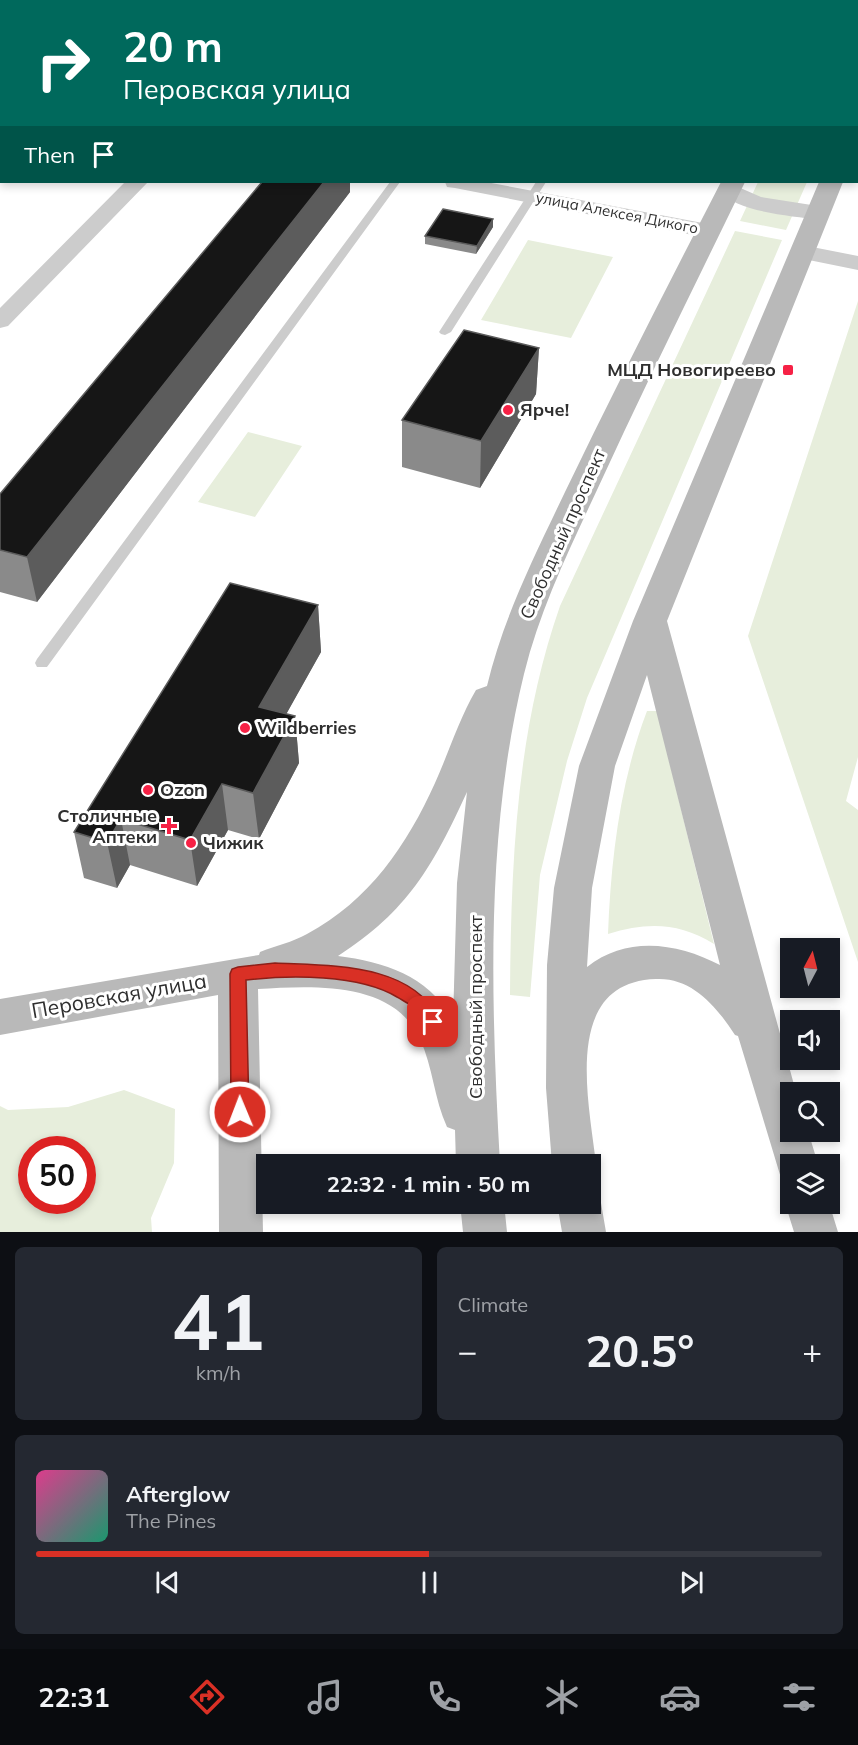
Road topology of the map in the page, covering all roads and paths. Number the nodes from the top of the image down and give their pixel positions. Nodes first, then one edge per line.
1 (136, 183) edge
2 (394, 183) edge
3 (467, 183) edge
4 (831, 183) edge
5 (731, 185) edge
6 (537, 189) edge
7 (818, 213) junction
8 (708, 231) junction
9 (802, 252) junction
10 (858, 263) edge
11 (0, 321) edge
12 (445, 332) dead end
13 (528, 608) junction
14 (650, 621) junction
15 (42, 663) dead end
16 (238, 974) junction
17 (0, 1017) edge
18 (566, 1049) junction
19 (763, 1052) junction
20 (473, 1154) edge
21 (476, 1154) edge
22 (573, 1154) edge
23 (793, 1154) edge
24 (483, 1214) edge
25 (581, 1214) edge
26 (810, 1214) edge
27 (241, 1232) edge
28 (485, 1232) edge
29 (584, 1232) edge
30 (816, 1232) edge

1 - 11 street
2 - 15 lane
3 - 6 street, улица Алексея Дикого
4 - 7 main road
5 - 7 street
5 - 8 main road, Свободный проспект
6 - 8 street, улица Алексея Дикого
6 - 12 lane
7 - 9 main road
8 - 13 main road, Свободный проспект
9 - 10 street
9 - 14 main road
13 - 16 main road
13 - 21 main road, Свободный проспект
14 - 18 main road
14 - 19 main road
16 - 17 main road, Перовская улица
16 - 20 main road, Перовская улица
16 - 27 main road
18 - 19 main road
18 - 22 main road
19 - 23 main road
24 - 28 main road
25 - 29 main road
26 - 30 main road

